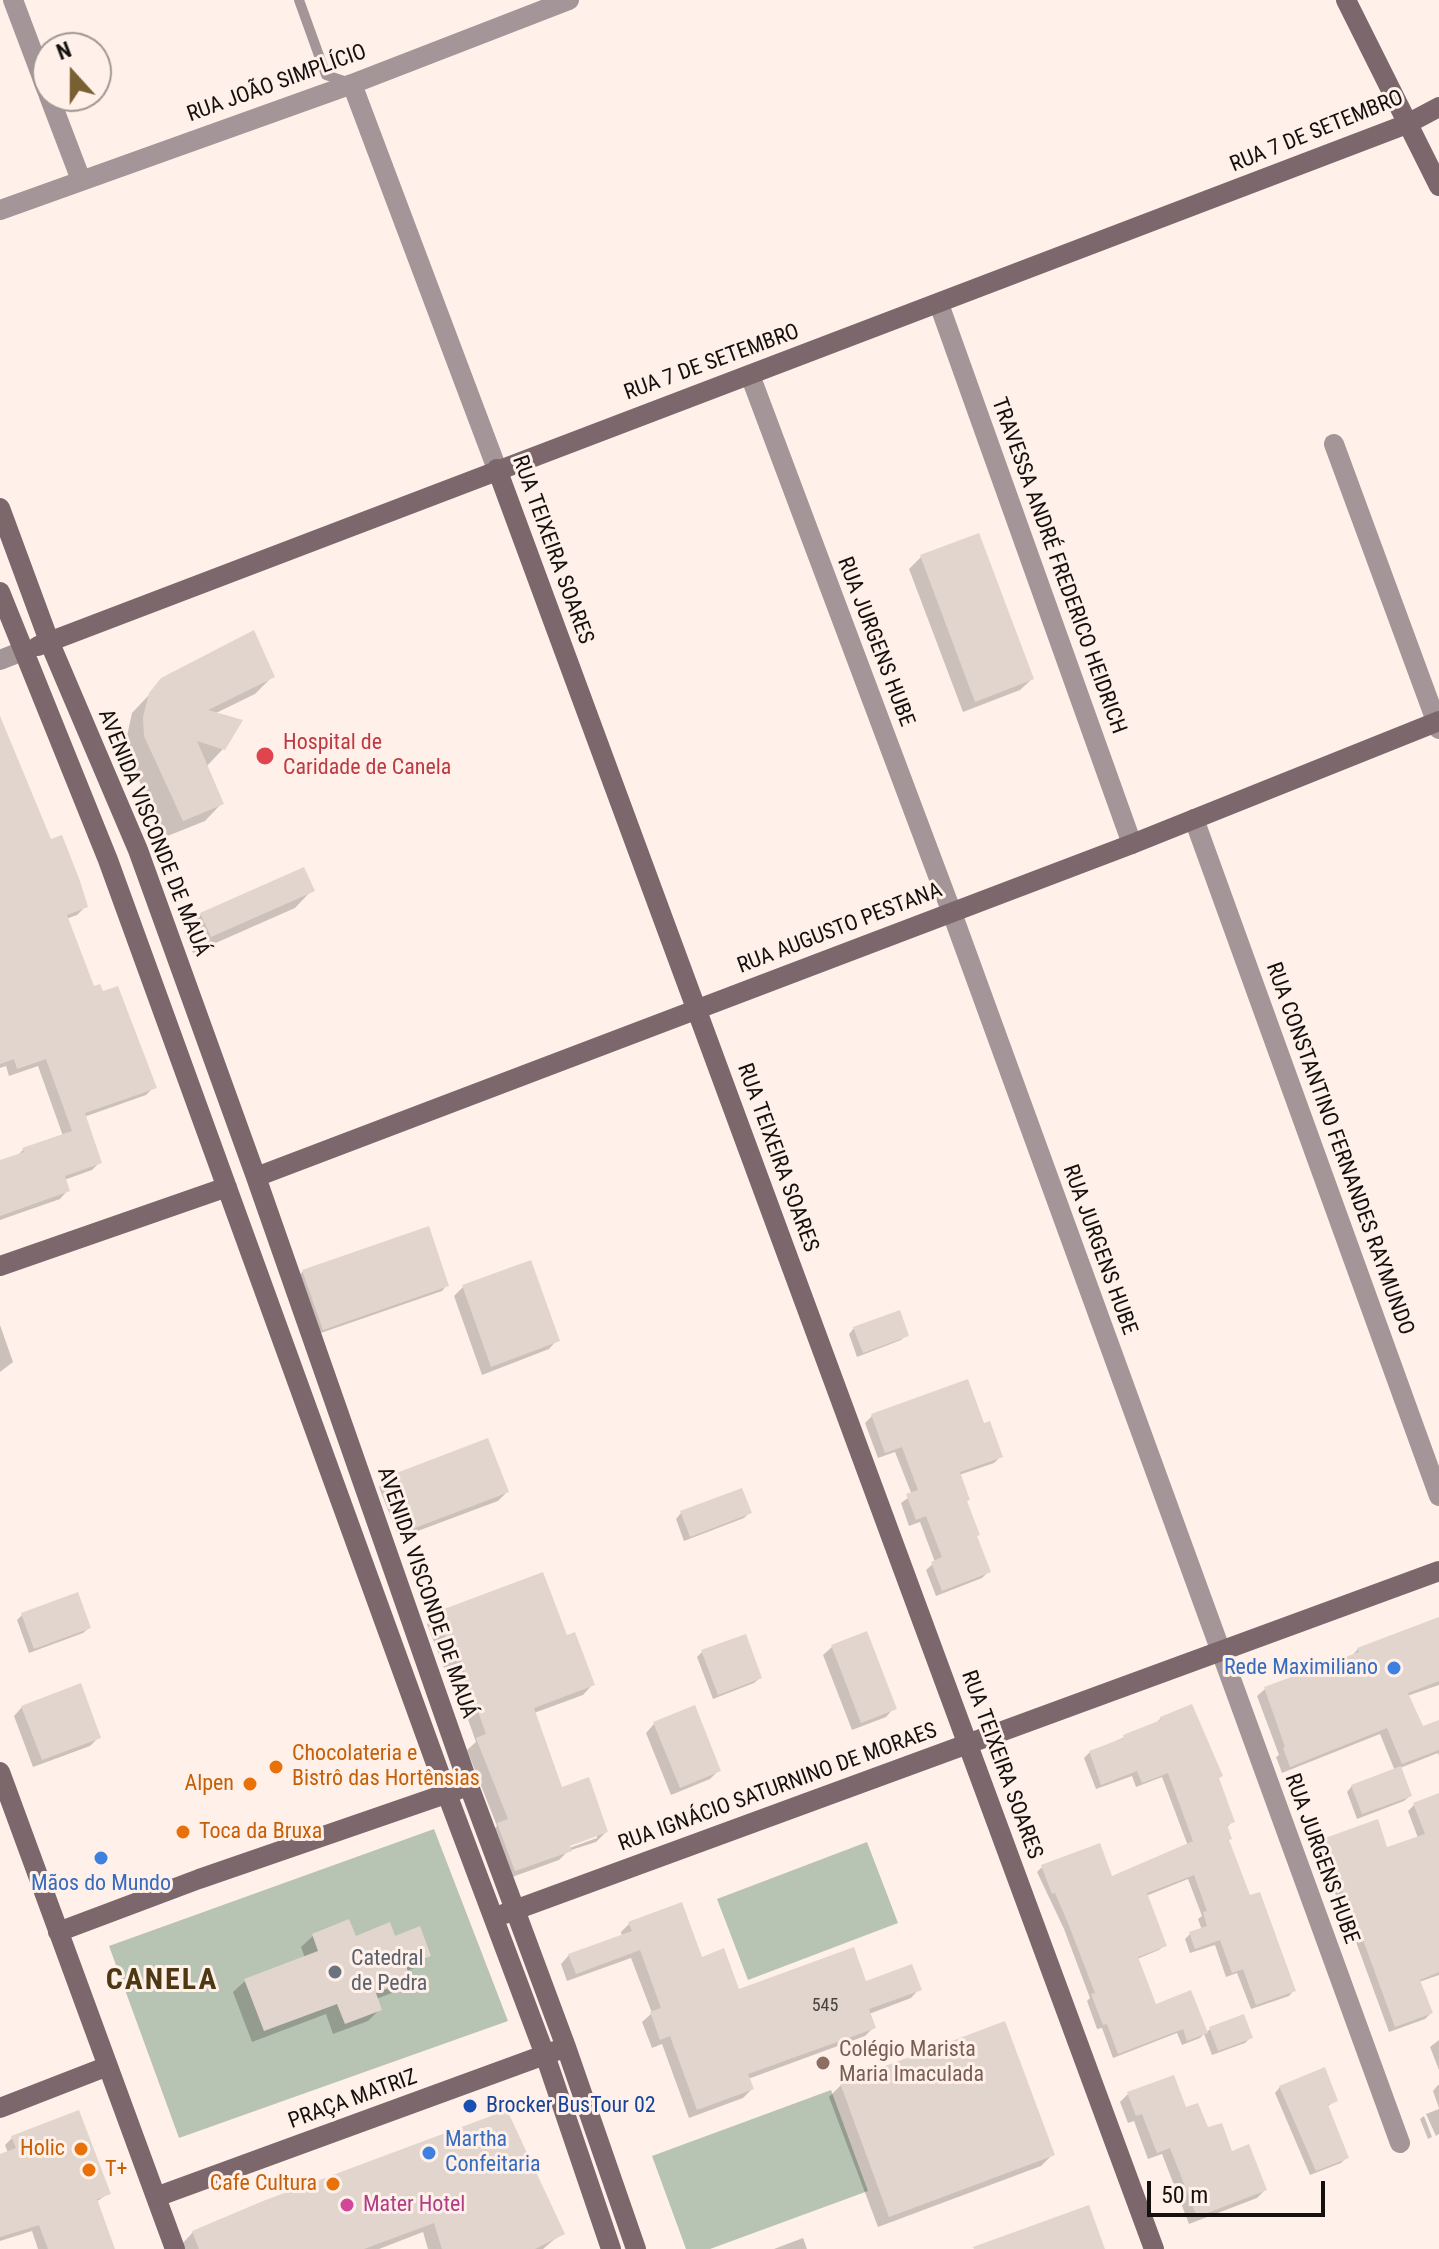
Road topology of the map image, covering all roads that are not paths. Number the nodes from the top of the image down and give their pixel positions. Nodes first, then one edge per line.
1 (13, 0) edge
2 (299, 0) edge
3 (569, 0) edge
4 (1346, 0) edge
5 (32, 50) edge
6 (352, 84) junction
7 (1439, 107) edge
8 (56, 112) edge
9 (1407, 124) junction
10 (81, 180) junction
11 (1439, 186) edge
12 (0, 210) edge
13 (939, 304) junction
14 (750, 375) junction
15 (1334, 444) dead end
16 (497, 469) junction
17 (0, 508) edge
18 (0, 592) edge
19 (49, 641) junction
20 (23, 651) junction
21 (0, 660) edge
22 (1438, 724) edge
23 (1194, 819) junction
24 (1132, 844) junction
25 (138, 850) junction
26 (108, 860) junction
27 (952, 913) junction
28 (696, 1009) junction
29 (256, 1177) junction
30 (227, 1187) junction
31 (0, 1266) edge
32 (1439, 1496) edge
33 (1439, 1571) edge
34 (1219, 1651) junction
35 (968, 1744) junction
36 (0, 1772) edge
37 (469, 1786) junction
38 (447, 1794) junction
39 (515, 1910) junction
40 (495, 1918) junction
41 (58, 1932) junction
42 (566, 2047) junction
43 (545, 2055) junction
44 (108, 2066) junction
45 (0, 2108) edge
46 (1400, 2143) dead end
47 (156, 2197) junction
48 (175, 2249) edge
49 (611, 2249) edge
50 (636, 2249) edge
51 (1154, 2249) edge

1 - 5 street
2 - 6 lane
3 - 6 street, RUA JOÃO SIMPLÍCIO
4 - 9 street
6 - 10 street, RUA JOÃO SIMPLÍCIO
6 - 16 street, RUA TEIXEIRA SOARES
7 - 9 street, RUA 7 DE SETEMBRO
8 - 10 street
9 - 11 street
9 - 13 street, RUA 7 DE SETEMBRO
10 - 12 street, RUA JOÃO SIMPLÍCIO
13 - 14 street, RUA 7 DE SETEMBRO
13 - 24 street, TRAVESSA ANDRÉ FREDERICO HEIDRICH
14 - 16 street, RUA 7 DE SETEMBRO
14 - 27 street, RUA JURGENS HUBE
15 - 22 street
16 - 19 street, RUA 7 DE SETEMBRO
16 - 28 street, RUA TEIXEIRA SOARES
17 - 19 street, AVENIDA VISCONDE DE MAUÁ
18 - 20 street
19 - 20 street, RUA 7 DE SETEMBRO
19 - 25 street, AVENIDA VISCONDE DE MAUÁ
20 - 21 street, RUA 7 DE SETEMBRO
20 - 26 street
22 - 23 street, RUA AUGUSTO PESTANA
23 - 24 street, RUA AUGUSTO PESTANA
23 - 32 street, RUA CONSTANTINO FERNANDES RAYMUNDO
24 - 27 street, RUA AUGUSTO PESTANA
25 - 26 street
25 - 29 street, AVENIDA VISCONDE DE MAUÁ
26 - 30 street
27 - 28 street, RUA AUGUSTO PESTANA
27 - 34 street, RUA JURGENS HUBE
28 - 29 street, RUA AUGUSTO PESTANA
28 - 35 street, RUA TEIXEIRA SOARES
29 - 30 street
29 - 37 street, AVENIDA VISCONDE DE MAUÁ
30 - 31 street
30 - 38 street
33 - 34 street, RUA IGNÁCIO SATURNINO DE MORAES
34 - 35 street, RUA IGNÁCIO SATURNINO DE MORAES
34 - 46 street, RUA JURGENS HUBE
35 - 39 street, RUA IGNÁCIO SATURNINO DE MORAES
35 - 51 street, RUA TEIXEIRA SOARES
36 - 41 street
37 - 38 street
37 - 39 street, AVENIDA VISCONDE DE MAUÁ
38 - 40 street
38 - 41 street
39 - 40 street, RUA IGNÁCIO SATURNINO DE MORAES
39 - 42 street, AVENIDA VISCONDE DE MAUÁ
40 - 43 street
41 - 44 street
42 - 43 street, PRAÇA MATRIZ
42 - 50 street, AVENIDA VISCONDE DE MAUÁ
43 - 47 street, PRAÇA MATRIZ
43 - 49 street
44 - 45 street
44 - 47 street
47 - 48 street

